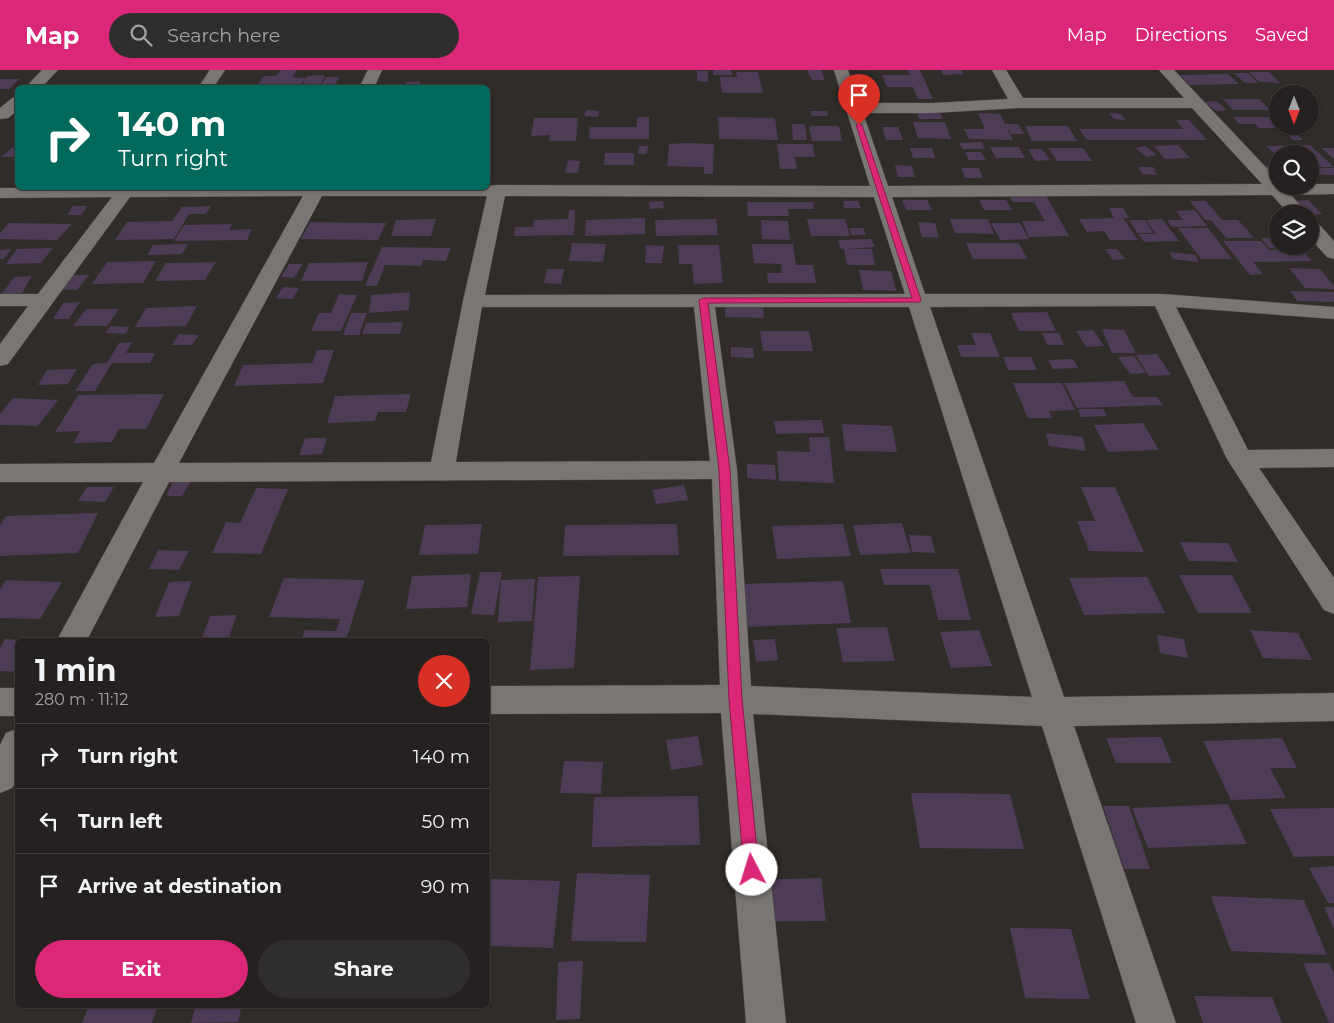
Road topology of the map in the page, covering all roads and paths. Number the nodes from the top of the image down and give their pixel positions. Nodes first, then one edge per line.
1 (51, 70) edge
2 (218, 70) edge
3 (375, 70) edge
4 (841, 70) edge
5 (999, 70) edge
6 (1166, 70) edge
7 (35, 85) edge
8 (207, 85) edge
9 (368, 85) edge
10 (1018, 103) junction
11 (1196, 103) junction
12 (15, 104) edge
13 (853, 108) junction
14 (6, 115) edge
15 (1269, 181) edge
16 (1319, 189) edge
17 (1334, 189) edge
18 (95, 190) edge
19 (126, 190) edge
20 (315, 190) edge
21 (490, 190) edge
22 (497, 190) junction
23 (1269, 190) edge
24 (881, 192) junction
25 (0, 193) edge
26 (1282, 195) edge
27 (1291, 205) edge
28 (1319, 236) edge
29 (1334, 253) edge
30 (0, 300) edge
31 (43, 300) junction
32 (704, 300) junction
33 (917, 300) junction
34 (1162, 300) junction
35 (473, 301) junction
36 (1334, 313) edge
37 (0, 358) edge
38 (1334, 458) edge
39 (1240, 459) junction
40 (442, 470) junction
41 (724, 470) junction
42 (160, 473) junction
43 (0, 474) edge
44 (1334, 602) edge
45 (73, 638) edge
46 (736, 699) junction
47 (490, 700) edge
48 (0, 702) edge
49 (15, 702) edge
50 (1334, 707) edge
51 (1053, 712) junction
52 (15, 750) edge
53 (0, 777) edge
54 (766, 1023) edge
55 (1156, 1023) edge

1 - 7 street
2 - 8 street
3 - 9 street
4 - 13 street
5 - 10 street
6 - 11 street
10 - 11 street
10 - 13 street
11 - 15 street
12 - 14 street
13 - 24 street
16 - 17 street
18 - 25 street
19 - 31 street
20 - 42 street
21 - 22 street
22 - 24 street
22 - 35 street
23 - 24 street
24 - 33 street
26 - 27 street
28 - 29 street
30 - 31 street
31 - 37 street
32 - 33 street
32 - 35 street
32 - 41 street
33 - 34 street
33 - 51 street
34 - 36 street
34 - 39 street
35 - 40 street
38 - 39 street
39 - 44 street
40 - 41 street
40 - 42 street
41 - 46 street
42 - 43 street
42 - 45 street
46 - 47 street
46 - 51 street
46 - 54 street
48 - 49 street
50 - 51 street
51 - 55 street
52 - 53 street

